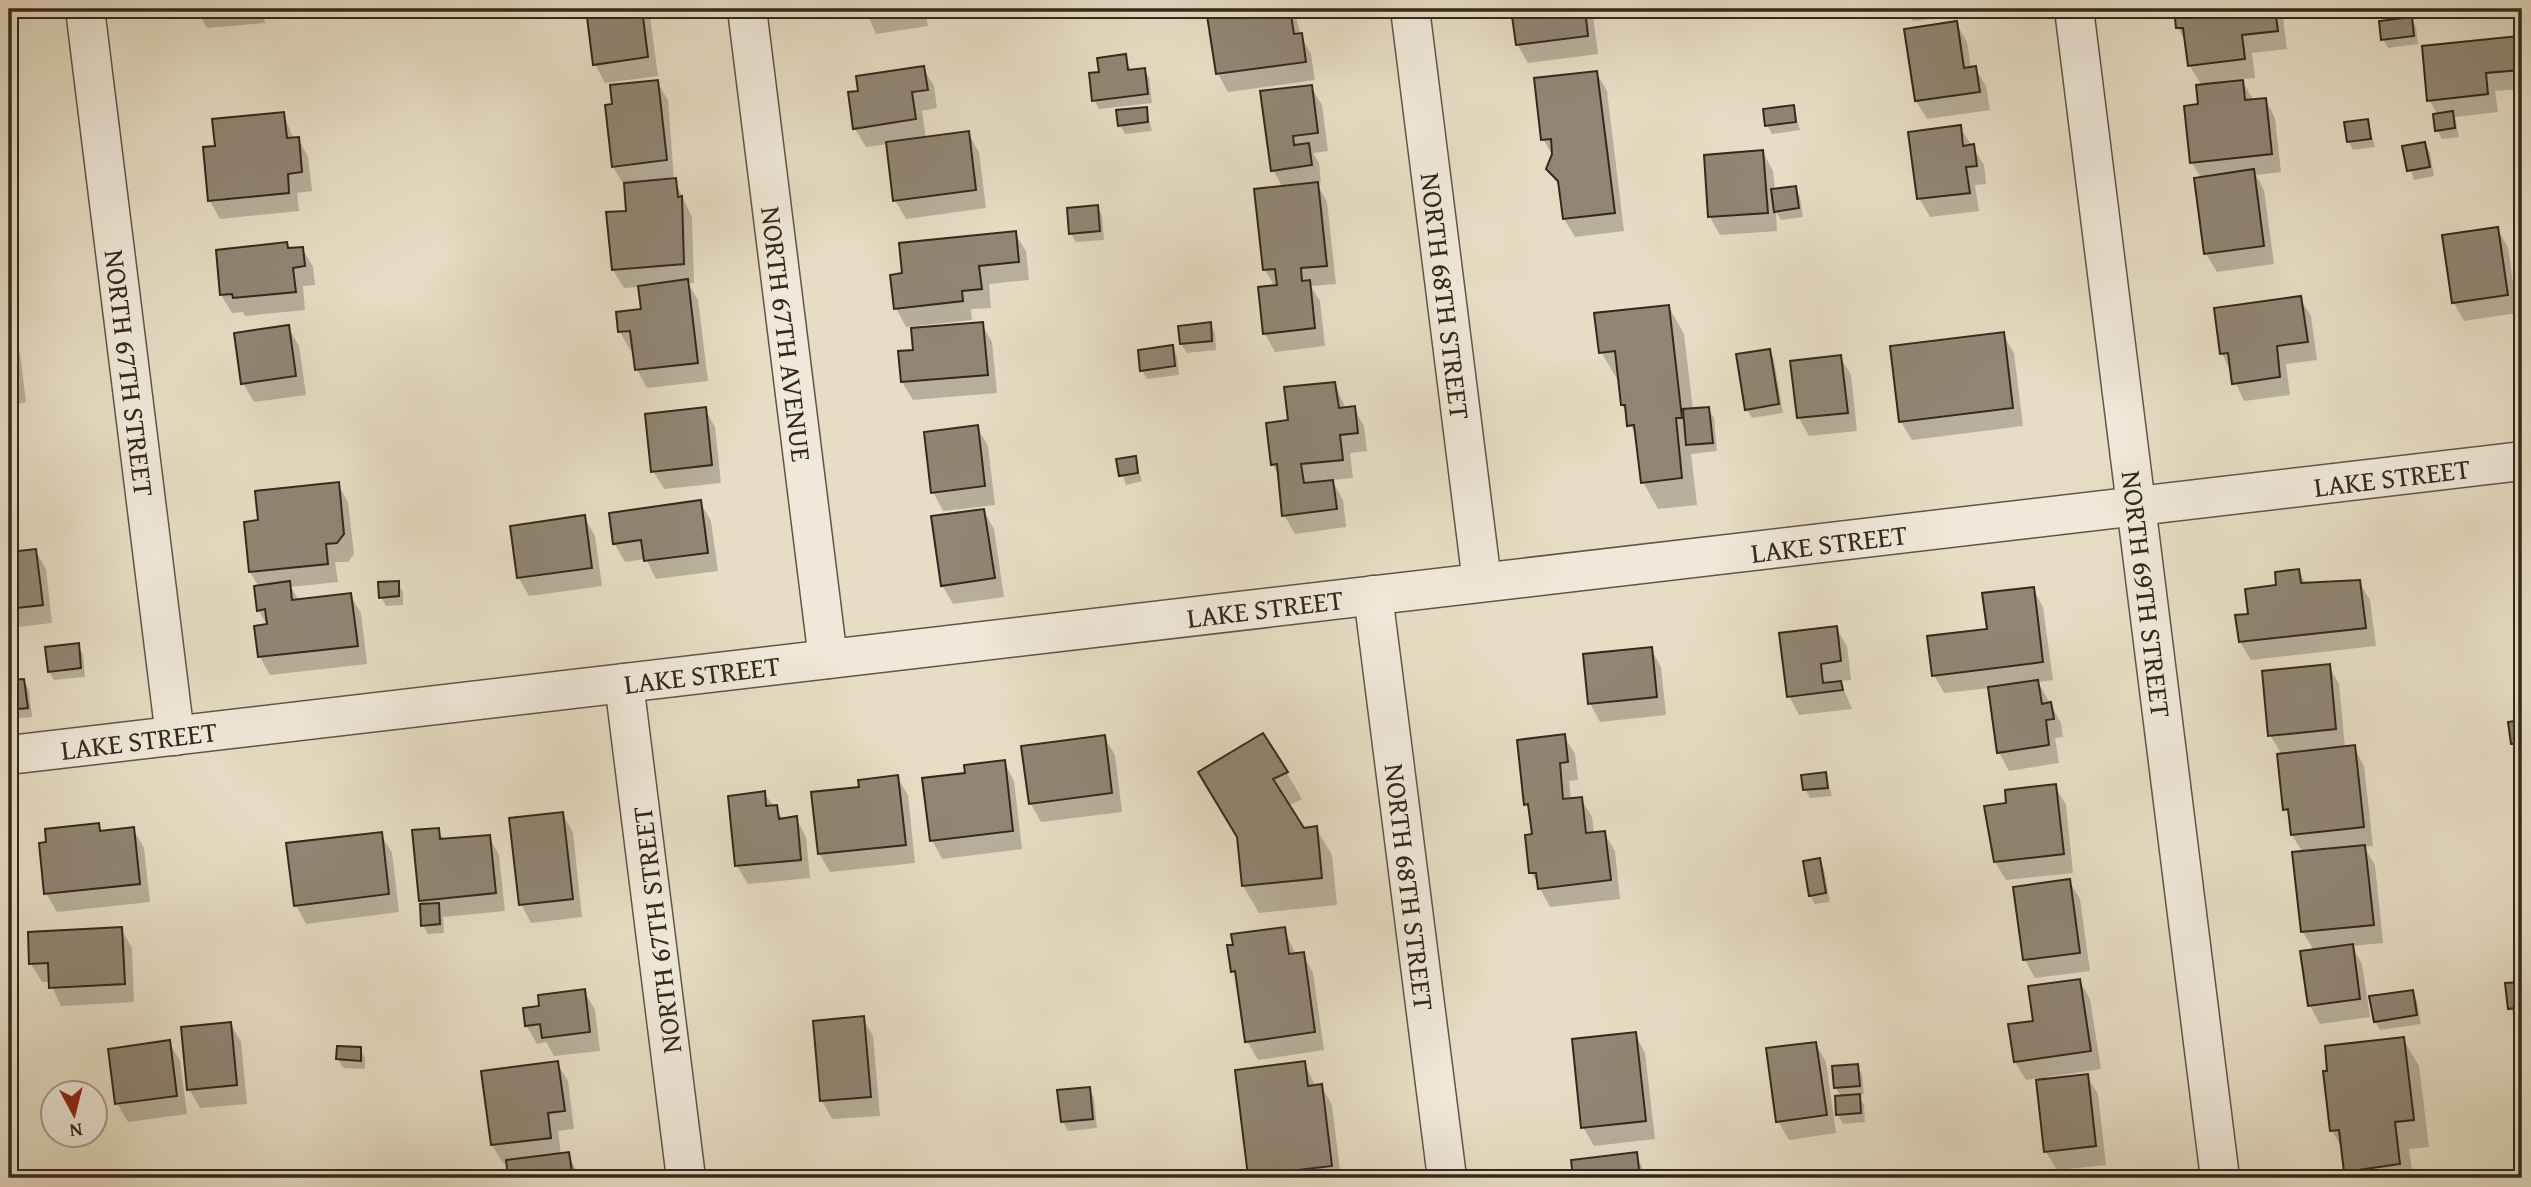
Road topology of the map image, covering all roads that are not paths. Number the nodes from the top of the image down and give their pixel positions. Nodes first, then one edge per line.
1 (85, 9) edge
2 (747, 9) edge
3 (1410, 9) edge
4 (2074, 9) edge
5 (2522, 461) edge
6 (2136, 507) junction
7 (1482, 582) junction
8 (1373, 595) junction
9 (828, 659) junction
10 (624, 682) junction
11 (175, 736) junction
12 (9, 755) edge
13 (686, 1178) edge
14 (1447, 1178) edge
15 (2220, 1178) edge

1 - 11 street, NORTH 67TH STREET
2 - 9 street, NORTH 67TH AVENUE
3 - 7 street, NORTH 68TH STREET
4 - 6 street, NORTH 69TH STREET
5 - 6 street, LAKE STREET
6 - 7 street, LAKE STREET
6 - 15 street, NORTH 69TH STREET
7 - 8 street, LAKE STREET
8 - 9 street, LAKE STREET
8 - 14 street, NORTH 68TH STREET
9 - 10 street, LAKE STREET
10 - 11 street, LAKE STREET
10 - 13 street, NORTH 67TH STREET
11 - 12 street, LAKE STREET

